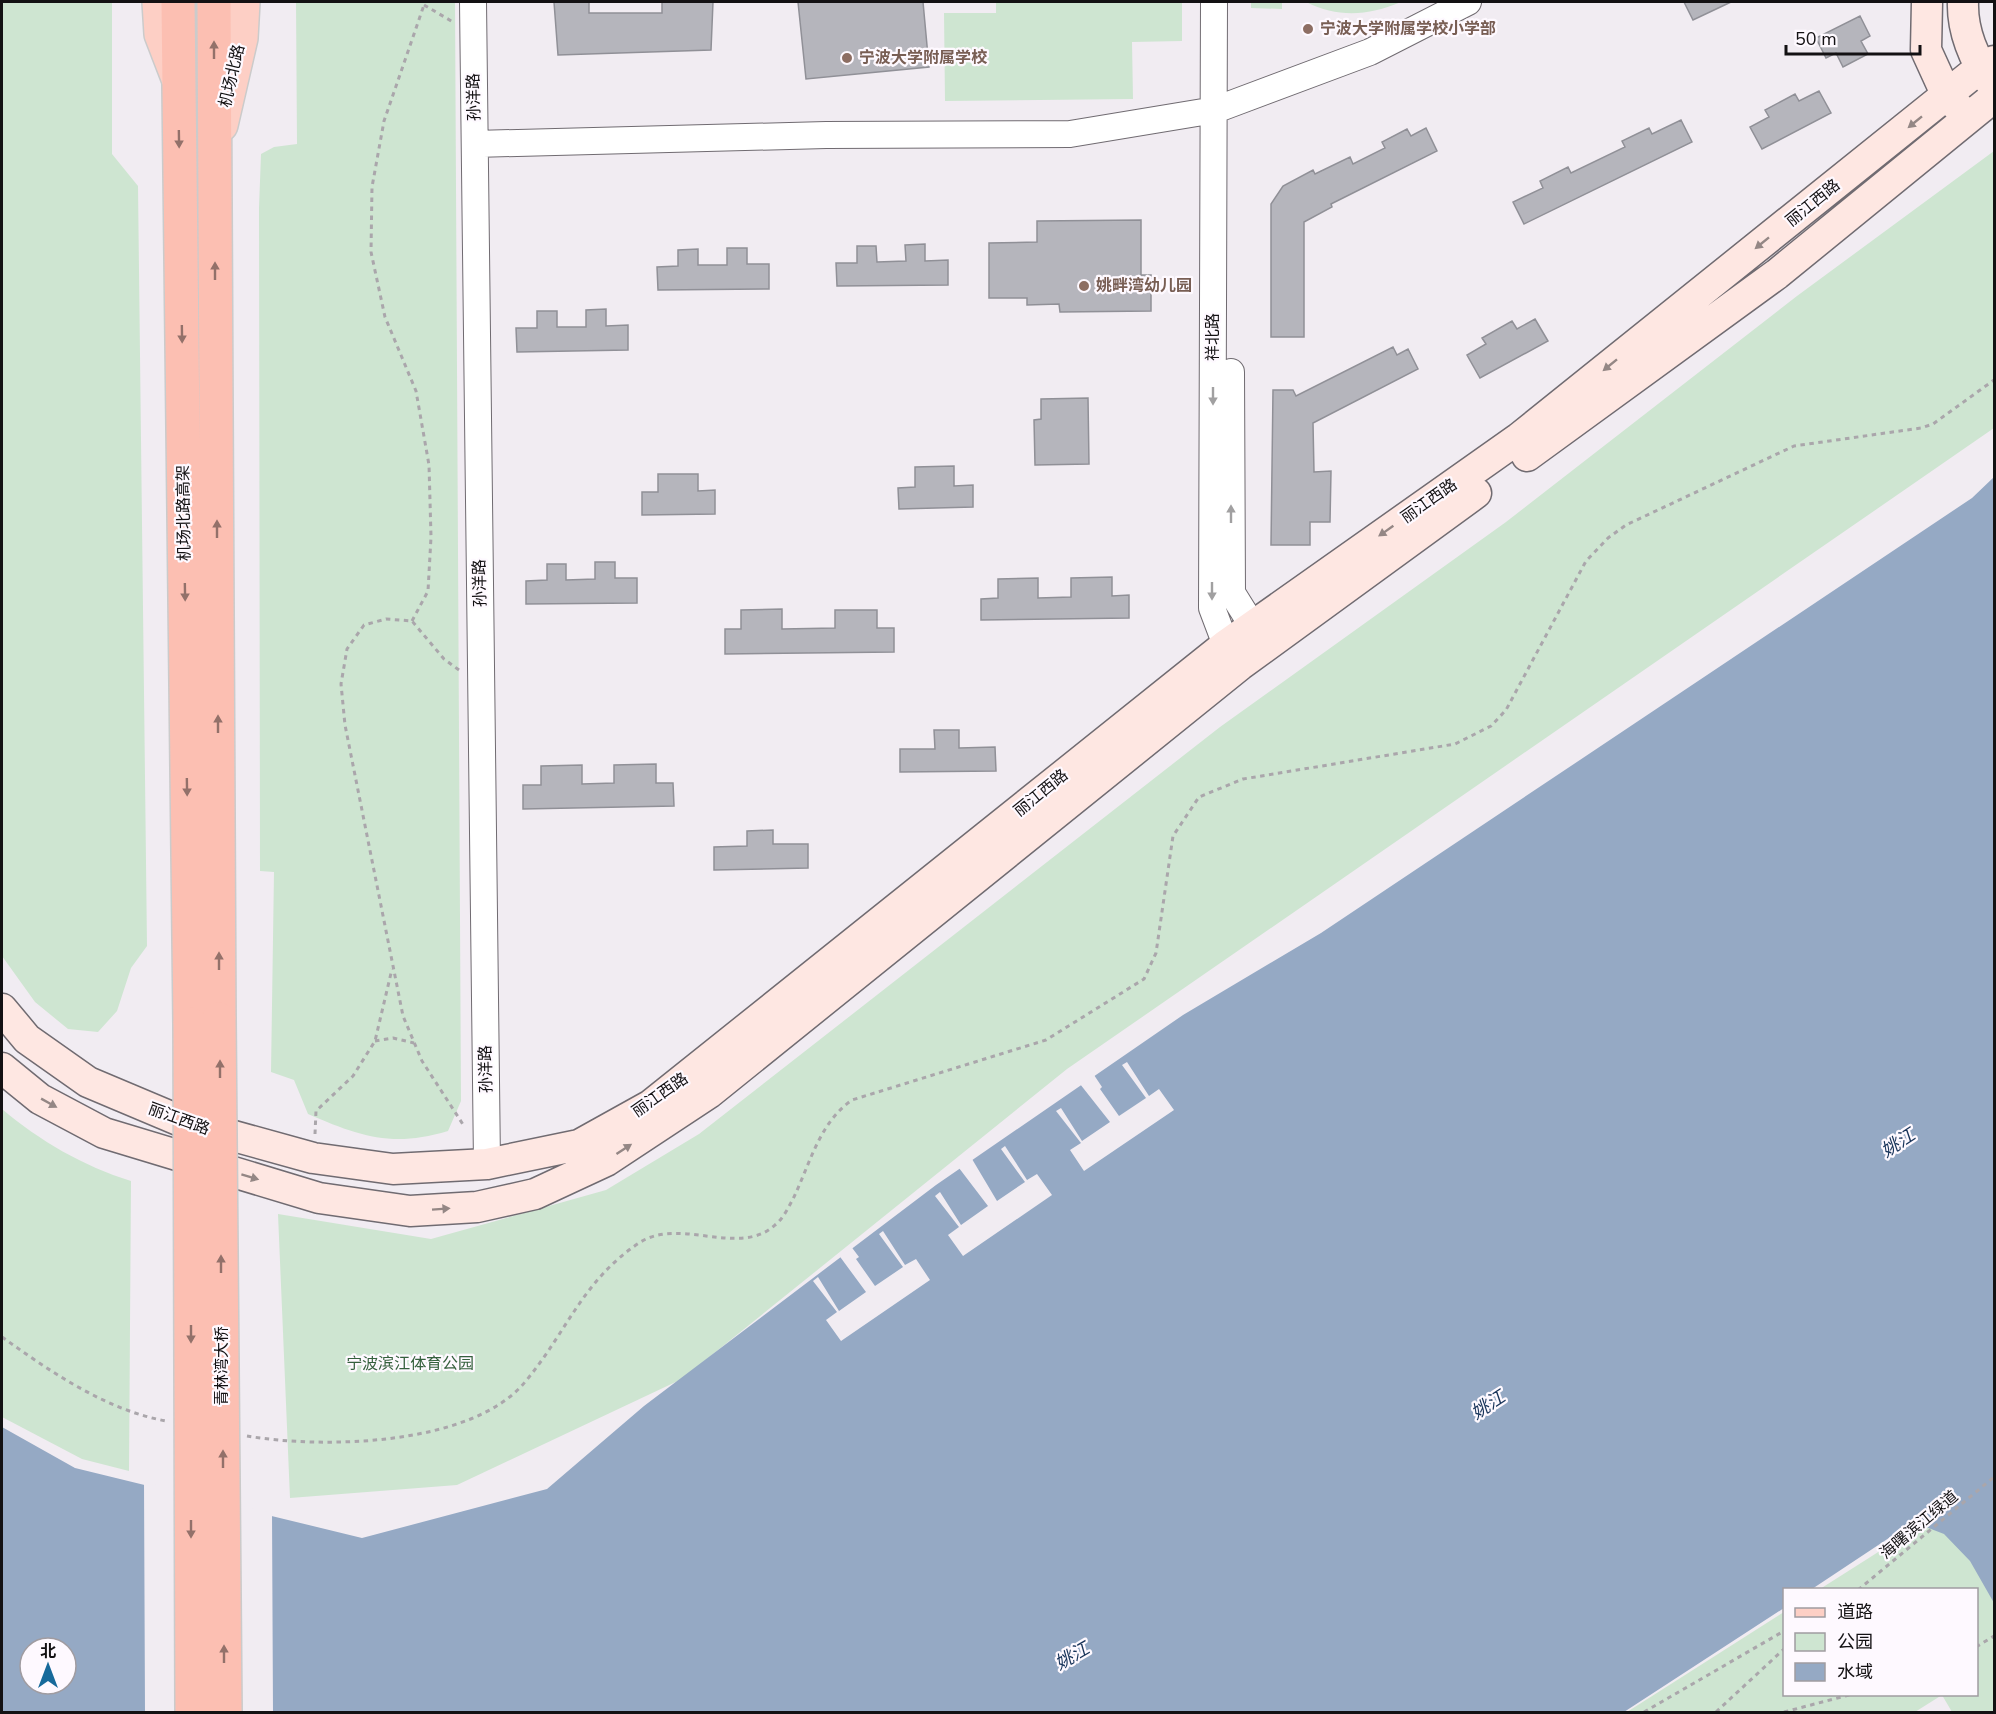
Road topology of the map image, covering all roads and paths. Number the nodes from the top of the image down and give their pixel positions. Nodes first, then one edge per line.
1 (159, 2) edge
2 (178, 2) edge
3 (214, 2) edge
4 (243, 2) edge
5 (473, 2) edge
6 (1214, 2) edge
7 (1228, 2) edge
8 (1468, 2) edge
9 (1927, 2) edge
10 (1963, 2) edge
11 (424, 3) edge
12 (474, 37) junction
13 (1990, 72) edge
14 (178, 80) junction
15 (1947, 96) junction
16 (1995, 98) edge
17 (1222, 107) junction
18 (1968, 117) junction
19 (475, 144) junction
20 (215, 150) junction
21 (1995, 380) edge
22 (412, 621) junction
23 (1259, 636) junction
24 (1233, 655) junction
25 (481, 681) junction
26 (393, 967) junction
27 (2, 1009) edge
28 (204, 1021) junction
29 (375, 1041) junction
30 (414, 1043) junction
31 (2, 1068) edge
32 (313, 1158) junction
33 (487, 1164) junction
34 (2, 1336) edge
35 (173, 1422) dead end
36 (243, 1435) dead end
37 (1995, 1477) edge
38 (1860, 1588) edge
39 (1783, 1632) edge
40 (1995, 1636) edge
41 (1978, 1646) edge
42 (1783, 1651) edge
43 (1849, 1696) edge
44 (192, 1713) edge
45 (225, 1713) edge
46 (1644, 1713) edge
47 (1716, 1713) edge
48 (1784, 1713) edge

1 - 14 main road
2 - 14 highway, 机场北路高架
20 -> 3 highway, 机场北路高架
4 - 20 main road, 机场北路
5 - 12 street, 孙洋路
6 - 17 street, 祥北路
7 - 17 street, 祥北路
8 - 17 street
9 - 15 main road
10 - 13 main road
11 - 12 path
11 - 22 path
12 - 19 street, 孙洋路
13 - 15 main road, 丽江西路
14 -> 28 highway, 机场北路高架
15 - 18 main road
15 -> 23 main road, 丽江西路
16 - 18 main road, 丽江西路
17 - 19 street
23 -> 17 street, 祥北路
17 -> 24 street, 祥北路
18 - 23 main road, 丽江西路
19 - 25 street, 孙洋路
28 -> 20 highway, 机场北路高架
21 - 36 path
22 - 25 path
22 - 26 path
23 - 24 main road, 丽江西路
31 -> 24 main road, 丽江西路
24 - 33 main road, 丽江西路
25 - 33 street, 孙洋路
26 - 29 path
26 - 30 path
27 - 32 main road, 丽江西路
28 -> 44 highway, 青林湾大桥, bridge
45 -> 28 highway, 青林湾大桥, bridge
29 - 30 path
29 - 32 path
30 - 33 path
32 - 33 main road, 丽江西路
34 - 35 path
37 - 38 path, 海曙滨江绿道
39 - 46 path
40 - 41 path
42 - 47 path
43 - 48 path

